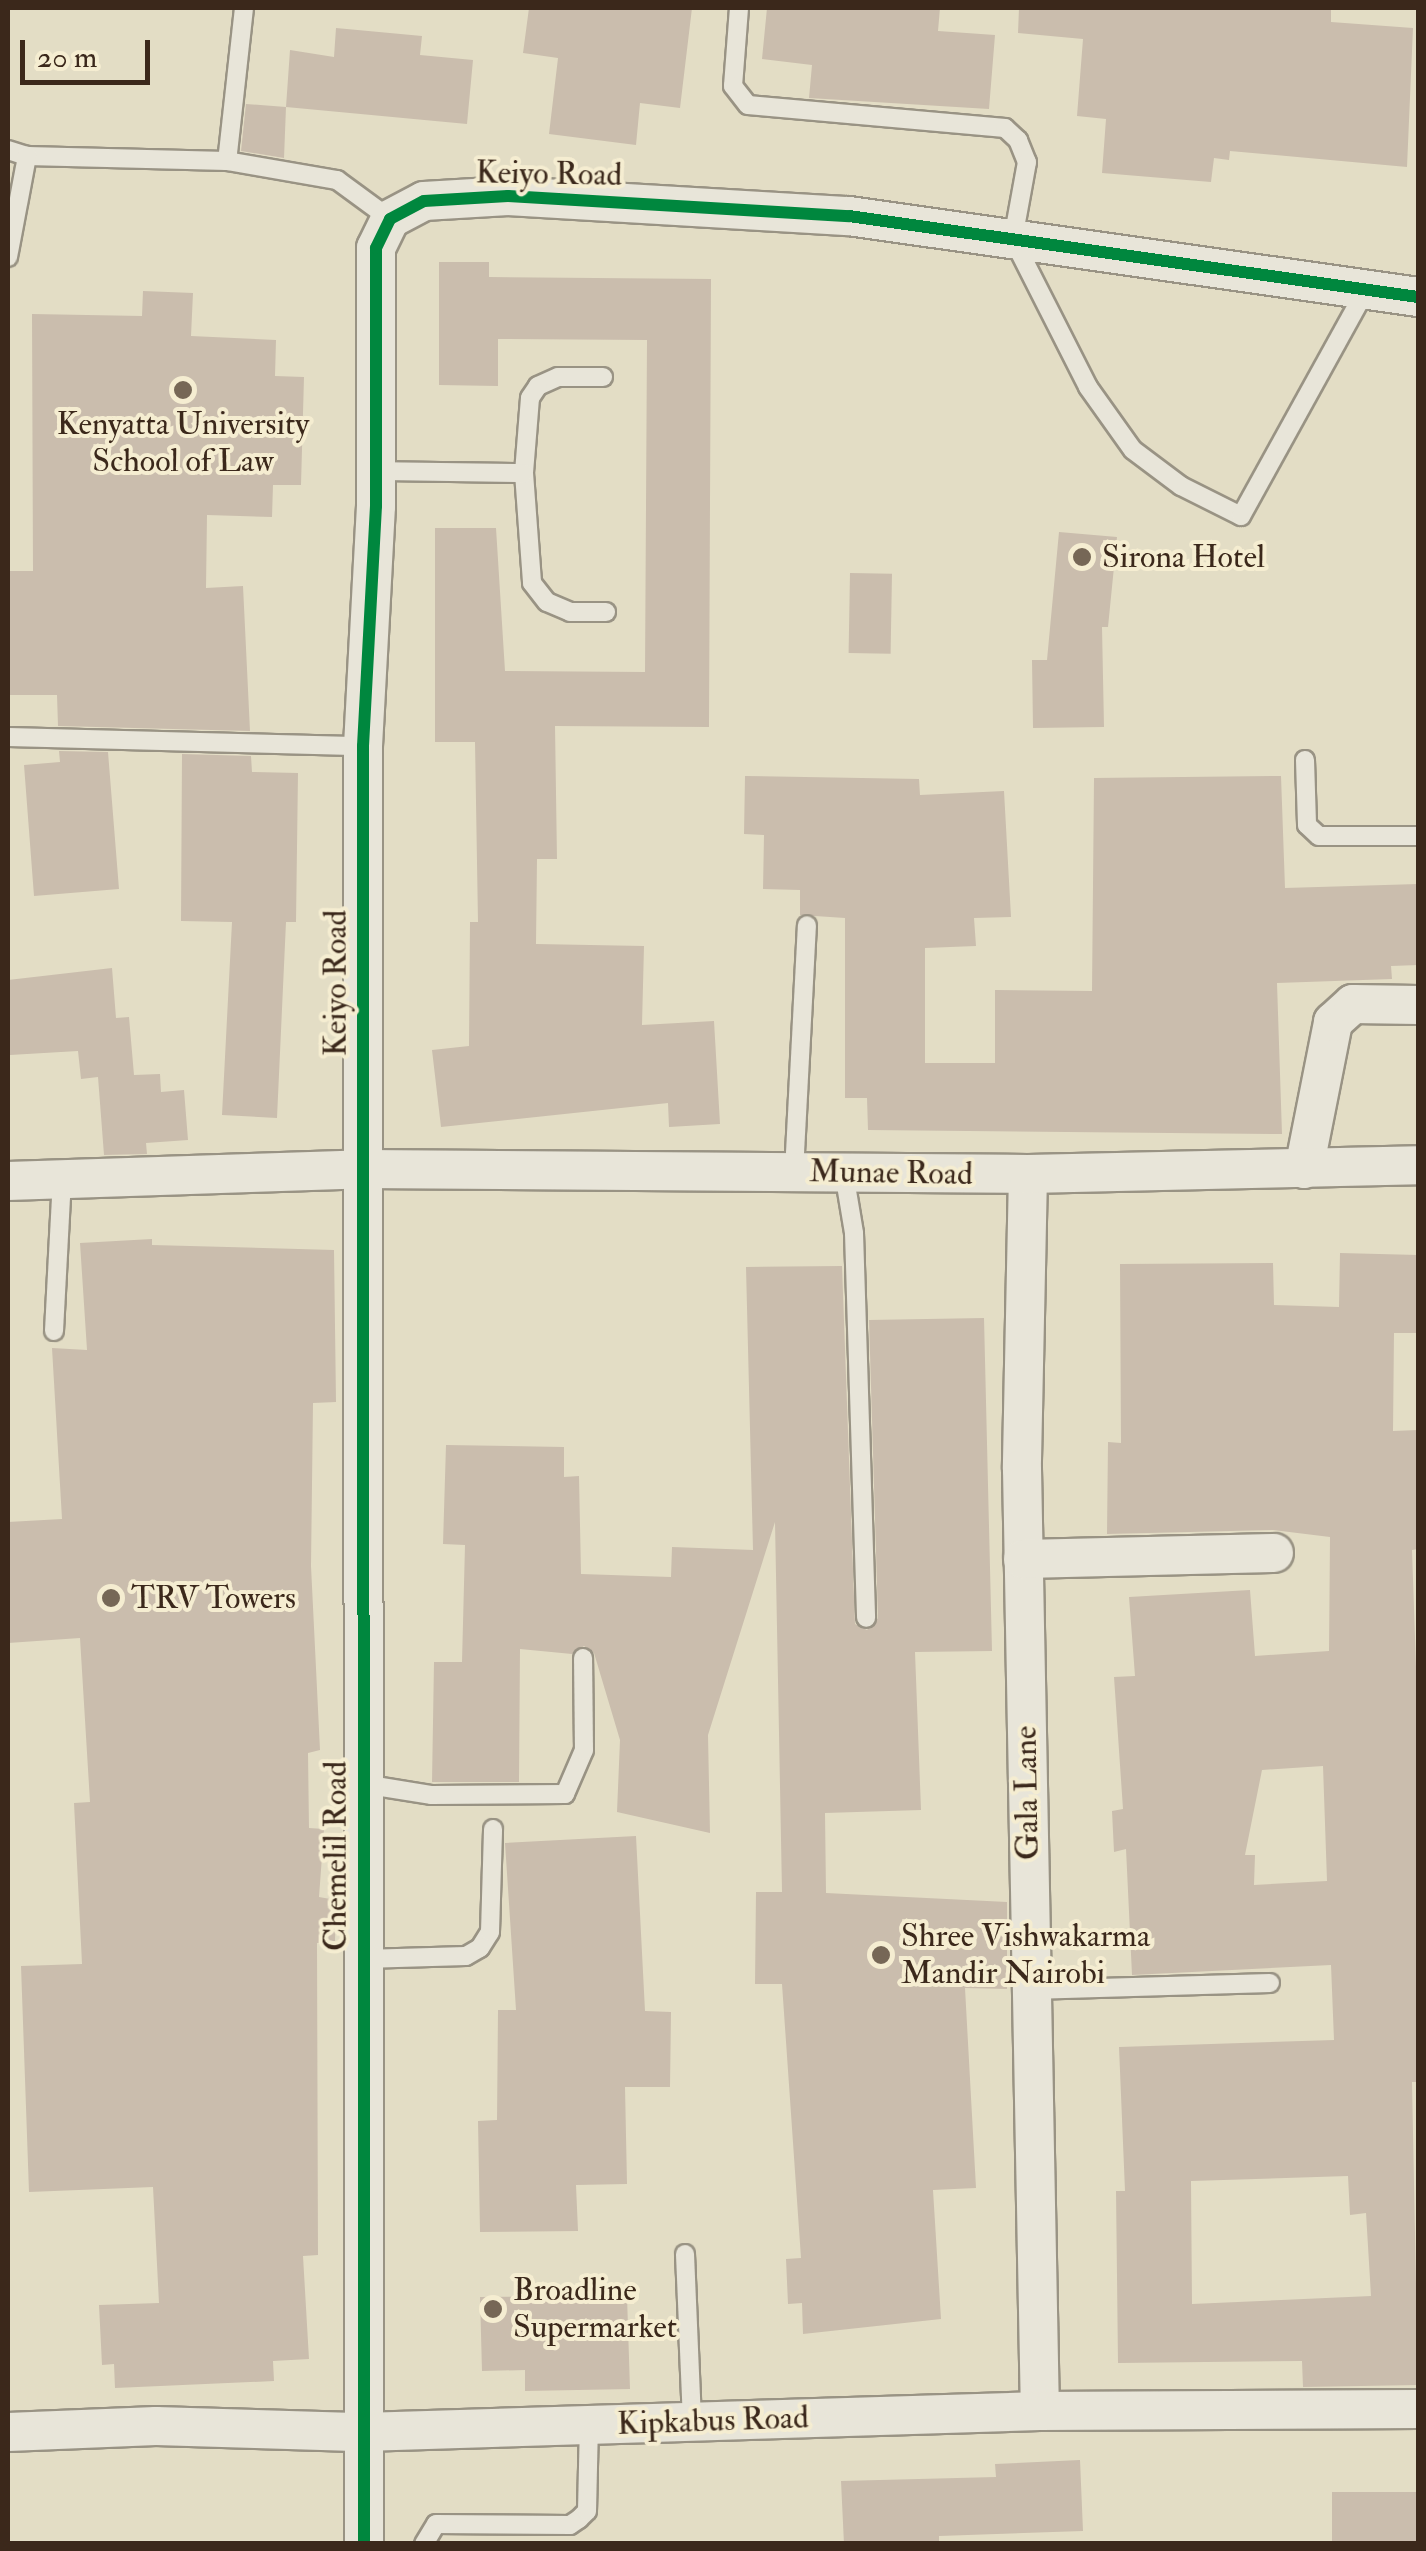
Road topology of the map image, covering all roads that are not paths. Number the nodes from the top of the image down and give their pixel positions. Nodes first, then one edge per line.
1 (244, 8) edge
2 (740, 8) edge
3 (8, 150) edge
4 (27, 156) junction
5 (228, 162) junction
6 (390, 219) junction
7 (1013, 239) junction
8 (8, 257) edge
9 (1366, 290) junction
10 (1418, 297) edge
11 (603, 377) dead end
12 (376, 471) junction
13 (524, 474) junction
14 (606, 612) dead end
15 (8, 737) edge
16 (363, 746) junction
17 (1305, 760) dead end
18 (1418, 836) edge
19 (807, 925) dead end
20 (1418, 1005) edge
21 (1418, 1165) edge
22 (1304, 1169) junction
23 (364, 1170) junction
24 (794, 1172) junction
25 (844, 1173) junction
26 (1028, 1174) junction
27 (62, 1180) junction
28 (8, 1181) edge
29 (54, 1332) dead end
30 (1274, 1552) dead end
31 (1024, 1559) junction
32 (866, 1618) dead end
33 (583, 1658) dead end
34 (363, 1784) junction
35 (493, 1829) dead end
36 (363, 1960) junction
37 (1270, 1983) dead end
38 (1030, 1990) junction
39 (685, 2254) dead end
40 (1418, 2409) edge
41 (1040, 2411) junction
42 (692, 2422) junction
43 (588, 2425) junction
44 (8, 2432) edge
45 (363, 2432) junction
46 (364, 2544) edge
47 (424, 2544) edge

1 - 5 lane
2 - 7 lane
3 - 4 lane
4 - 5 lane
4 - 8 lane
5 - 6 lane
6 - 7 street, Keiyo Road
6 - 12 street, Keiyo Road
7 - 9 street, Keiyo Road
7 - 9 lane
9 - 10 street, Keiyo Road
11 - 13 lane
12 - 13 lane
12 - 16 street, Keiyo Road
13 - 14 lane
15 - 16 lane
16 - 23 street, Keiyo Road
17 - 18 lane
19 - 24 lane
20 - 22 street
21 - 22 street, Munae Road
22 - 26 street, Munae Road
23 - 24 street, Munae Road
23 - 27 street, Munae Road
23 - 34 street, Chemelil Road
24 - 25 street, Munae Road
25 - 26 street, Munae Road
25 - 32 lane
26 - 31 street, Gala Lane
27 - 28 street, Munae Road
27 - 29 lane
30 - 31 street
31 - 38 street, Gala Lane
33 - 34 lane
34 - 36 street, Chemelil Road
35 - 36 lane
36 - 45 street, Chemelil Road
37 - 38 lane
38 - 41 street, Gala Lane
39 - 42 lane
40 - 41 street, Kipkabus Road
41 - 42 street, Kipkabus Road
42 - 43 street, Kipkabus Road
43 - 45 street, Kipkabus Road
43 - 47 lane
44 - 45 street, Kipkabus Road
45 - 46 street, Chemelil Road

